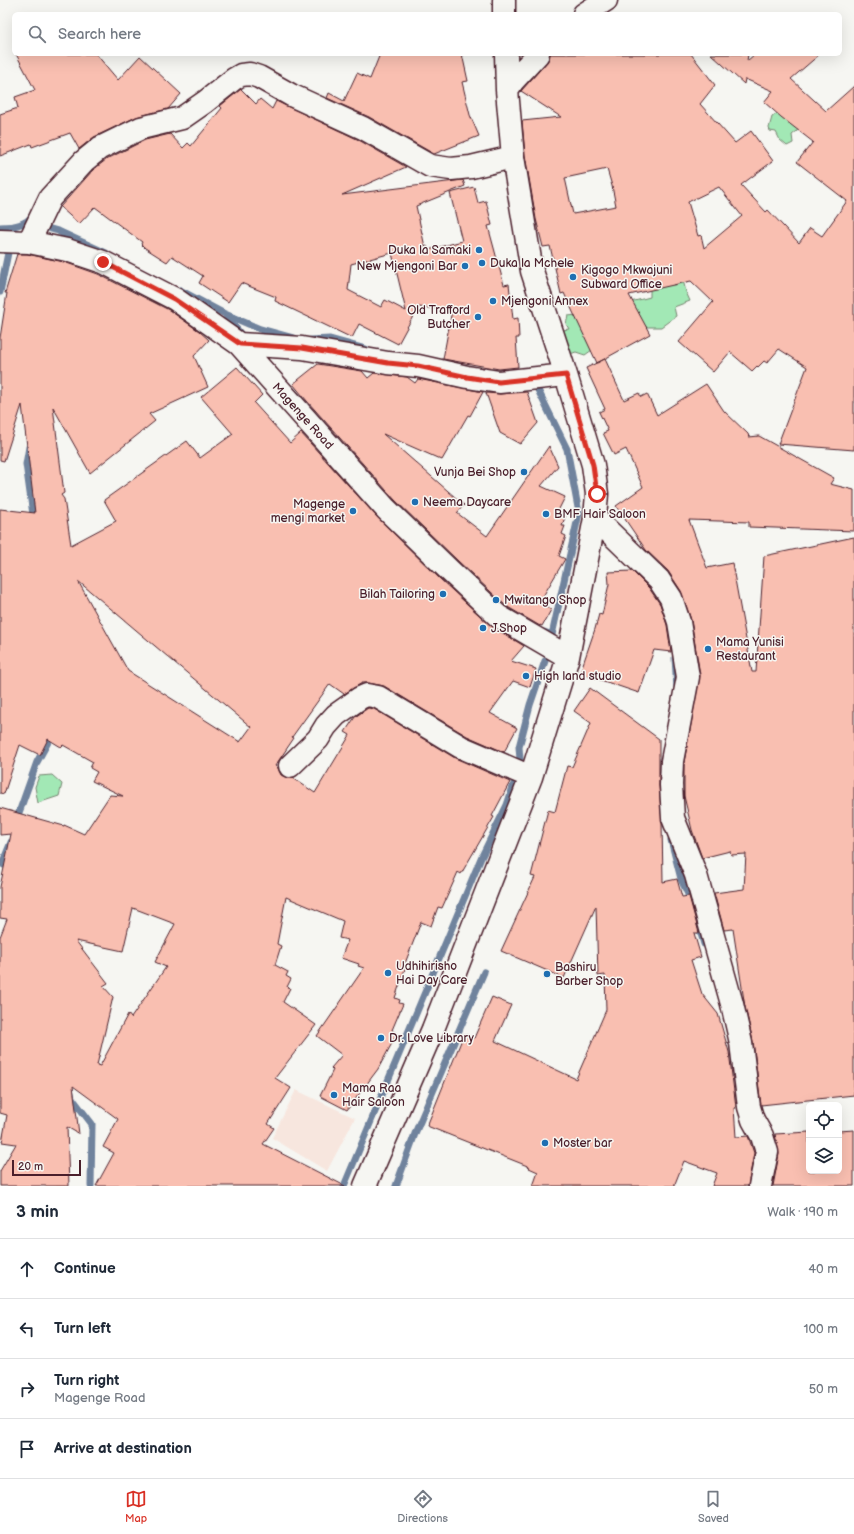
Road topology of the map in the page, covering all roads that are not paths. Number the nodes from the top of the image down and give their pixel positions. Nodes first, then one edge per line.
1 (504, 0) edge
2 (606, 0) edge
3 (504, 12) edge
4 (587, 12) edge
5 (506, 56) edge
6 (536, 56) edge
7 (507, 90) junction
8 (513, 157) junction
9 (29, 242) junction
10 (0, 244) edge
11 (240, 344) junction
12 (566, 375) junction
13 (595, 518) junction
14 (568, 657) junction
15 (290, 766) dead end
16 (531, 777) junction
17 (365, 1186) edge
18 (760, 1186) edge

1 - 3 street
2 - 4 street
5 - 7 street
6 - 7 street
7 - 8 street
8 - 9 street
8 - 12 street
9 - 10 street, Magenge Road
9 - 11 street, Magenge Road
11 - 12 street
11 - 14 street, Magenge Road
12 - 13 street
13 - 14 street
13 - 18 street
14 - 16 street
15 - 16 street
16 - 17 street

